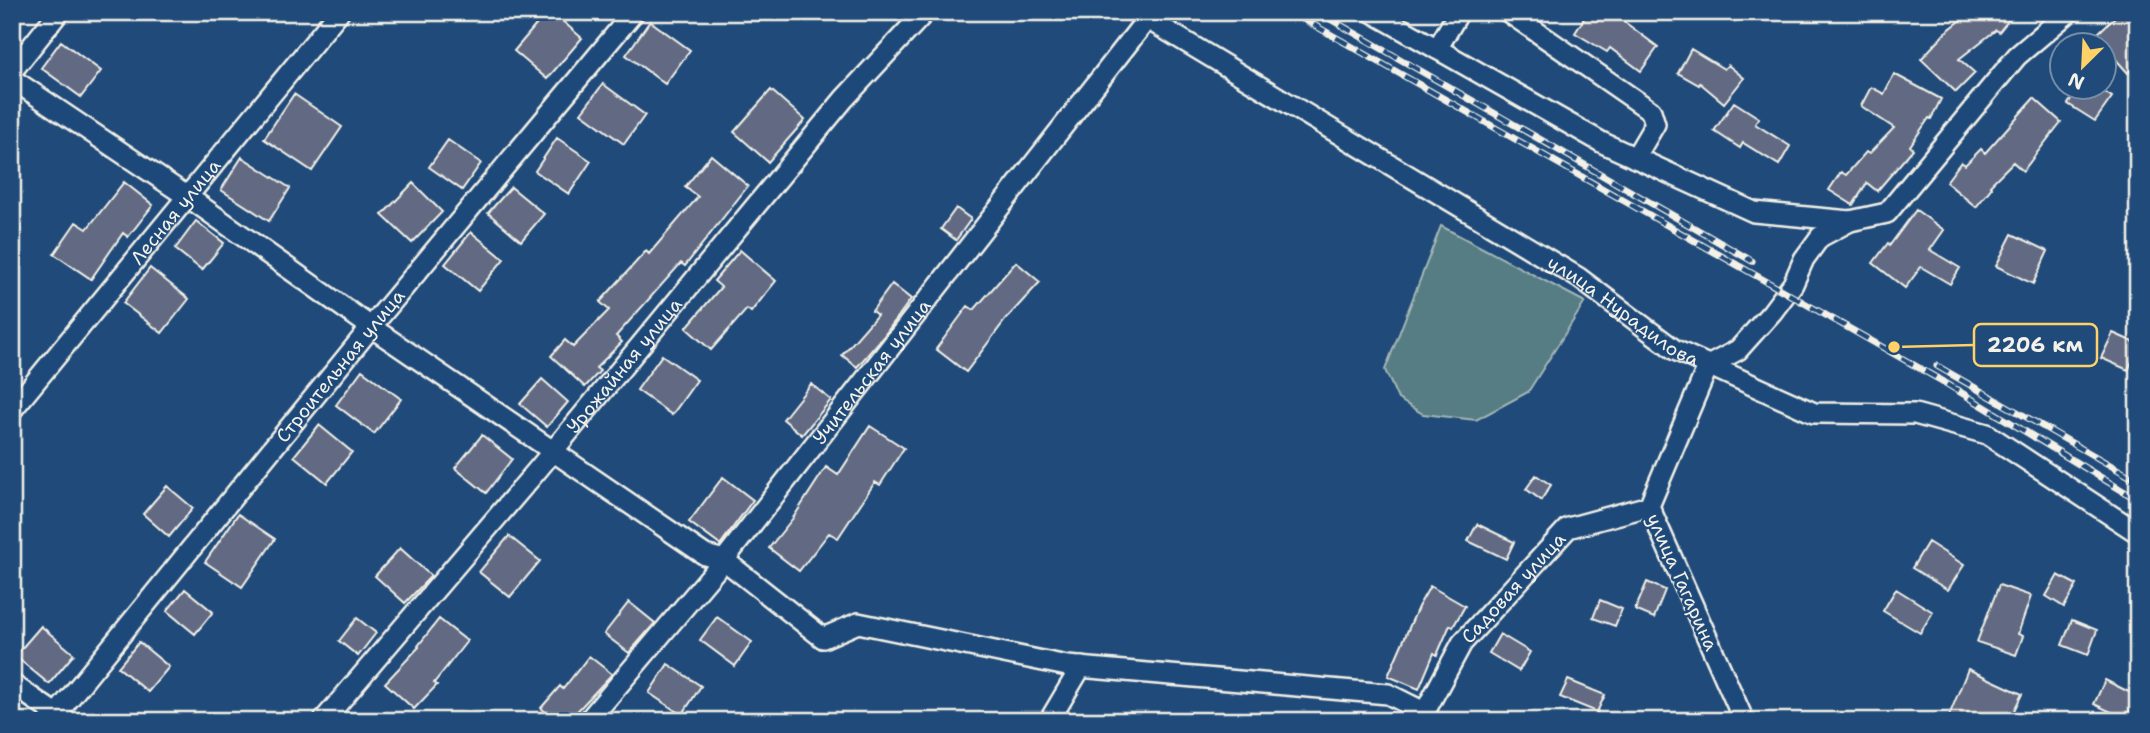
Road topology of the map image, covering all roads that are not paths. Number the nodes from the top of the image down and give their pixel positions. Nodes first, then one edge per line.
1 (59, 12) edge
2 (339, 12) edge
3 (634, 12) edge
4 (925, 12) edge
5 (1372, 12) edge
6 (1459, 12) edge
7 (1508, 12) edge
8 (2069, 12) edge
9 (1142, 15) edge
10 (1437, 49) junction
11 (12, 71) edge
12 (12, 79) edge
13 (1635, 158) junction
14 (188, 197) junction
15 (1850, 221) junction
16 (371, 327) junction
17 (1708, 366) junction
18 (12, 410) edge
19 (553, 450) junction
20 (1649, 506) junction
21 (2138, 533) edge
22 (724, 561) junction
23 (1082, 667) junction
24 (12, 684) edge
25 (1422, 717) edge
26 (57, 719) edge
27 (323, 721) edge
28 (588, 721) edge
29 (1049, 721) edge
30 (1744, 721) edge

1 - 11 street
2 - 14 street, Лесная улица
3 - 16 street, Строительная улица
4 - 19 street, Урожайная улица
5 - 10 street
6 - 10 street
7 - 13 street
8 - 15 street
9 - 17 street, улица Нурадилова
9 - 22 street, Учительская улица
10 - 13 street
12 - 14 street
13 - 15 street
14 - 16 street
14 - 18 street, Лесная улица
15 - 17 street
16 - 19 street
16 - 26 street, Строительная улица
17 - 20 street, улица Гагарина
17 - 21 street, улица Нурадилова
19 - 22 street
19 - 27 street, Урожайная улица
20 - 25 street, Садовая улица
20 - 30 street, улица Гагарина
22 - 23 street
22 - 28 street, Учительская улица
23 - 25 street
23 - 29 street
24 - 26 street

